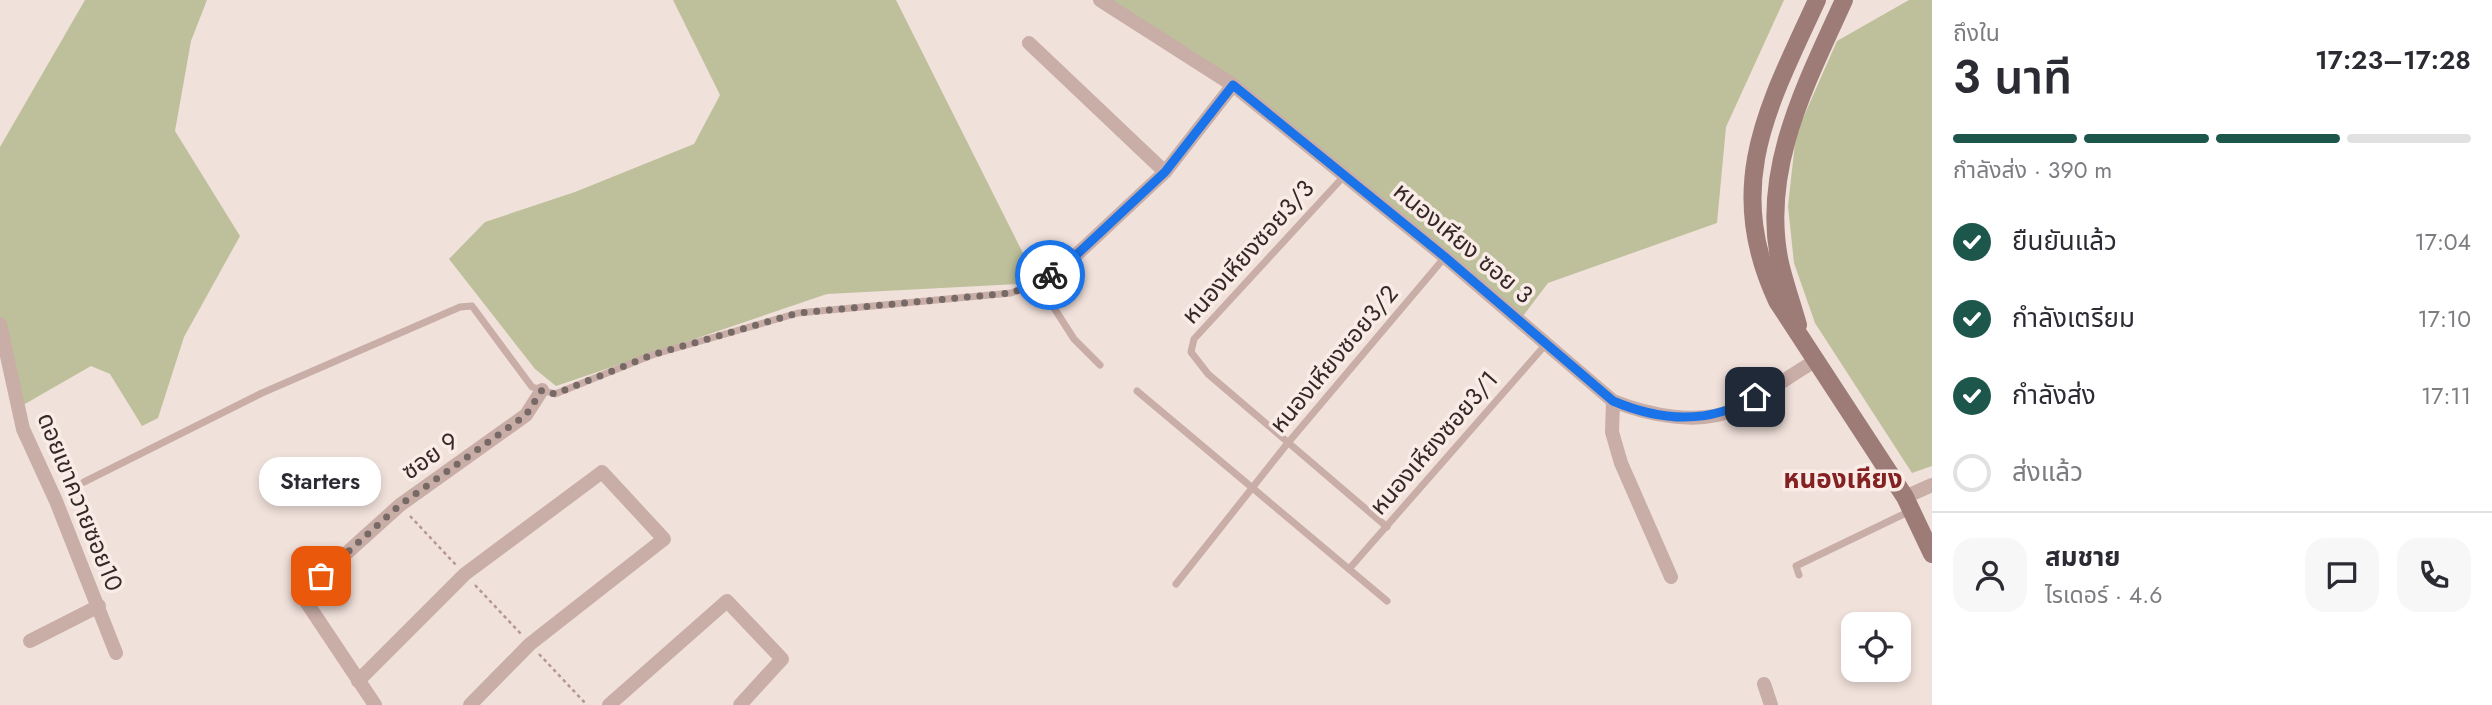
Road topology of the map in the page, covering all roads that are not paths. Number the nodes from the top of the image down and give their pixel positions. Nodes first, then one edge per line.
1 (1100, 0) edge
2 (1817, 0) edge
3 (1844, 0) edge
4 (1029, 43) dead end
5 (1233, 85) junction
6 (1770, 107) junction
7 (1793, 115) junction
8 (1165, 172) junction
9 (1345, 175) junction
10 (1445, 257) junction
11 (1073, 258) joint
12 (1038, 283) junction
13 (0, 324) edge
14 (1802, 338) junction
15 (1547, 343) junction
16 (1815, 361) junction
17 (1100, 365) dead end
18 (542, 390) junction
19 (1137, 391) dead end
20 (1613, 401) junction
21 (1287, 444) junction
22 (84, 482) dead end
23 (1932, 485) edge
24 (1253, 488) junction
25 (1909, 503) junction
26 (1387, 527) junction
27 (1932, 554) edge
28 (1349, 569) junction
29 (1799, 575) dead end
30 (1671, 577) dead end
31 (1176, 583) dead end
32 (1387, 601) dead end
33 (99, 606) junction
34 (30, 641) dead end
35 (116, 653) dead end
36 (358, 681) junction
37 (1764, 684) dead end
38 (375, 705) edge
39 (470, 705) edge
40 (609, 705) edge
41 (740, 705) edge
42 (1771, 705) edge

1 - 5 street, หนองเหียง ซอย 3
2 - 6 main road
3 - 7 main road
4 - 8 street
5 - 8 street
5 - 9 street, หนองเหียง ซอย 3
6 - 7 main road
6 - 14 main road
7 - 14 main road
8 - 11 street
9 - 10 street, หนองเหียง ซอย 3
9 - 21 lane, หนองเหียงซอย3/3
10 - 15 street, หนองเหียง ซอย 3
10 - 21 lane, หนองเหียงซอย3/2
11 - 12 lane
12 - 17 lane
12 - 18 lane
13 - 33 street, ดอยเขาควายซอย10
14 - 16 main road
15 - 20 street, หนองเหียง ซอย 3
15 - 26 lane, หนองเหียงซอย3/1
16 - 20 street, หนองเหียง ซอย 3
16 - 25 main road
18 - 22 lane
18 - 36 street, ซอย 9
19 - 24 lane
20 - 30 street
21 - 24 lane, หนองเหียงซอย3/2
21 - 26 lane
23 - 25 street
24 - 28 lane
24 - 31 lane, หนองเหียงซอย3/2
25 - 27 main road
25 - 29 lane
26 - 28 lane, หนองเหียงซอย3/1
28 - 32 lane
33 - 34 street
33 - 35 street, ดอยเขาควายซอย10
36 - 38 street
36 - 39 street
37 - 42 street
40 - 41 street

